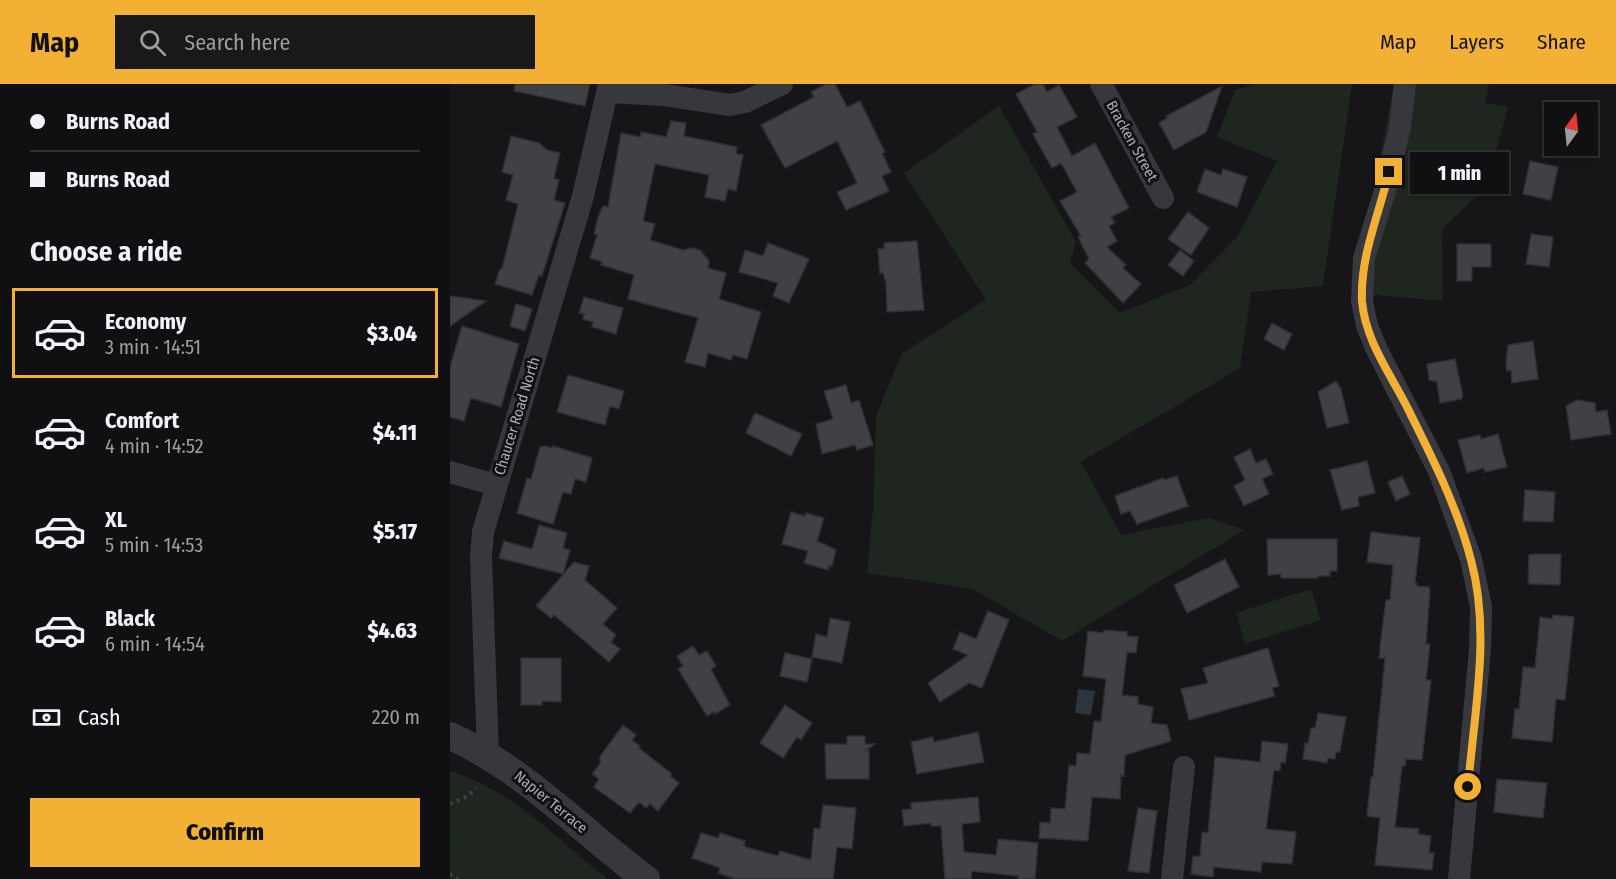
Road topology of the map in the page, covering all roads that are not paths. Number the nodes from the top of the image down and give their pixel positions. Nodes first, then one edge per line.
1 (782, 84) edge
2 (1101, 84) edge
3 (1405, 84) edge
4 (608, 88) edge
5 (1163, 198) dead end
6 (450, 472) edge
7 (496, 484) junction
8 (450, 736) edge
9 (488, 754) junction
10 (1184, 767) dead end
11 (646, 879) edge
12 (1172, 879) edge
13 (1460, 879) edge

1 - 4 street
2 - 5 street, Bracken Street
3 - 13 street
4 - 7 street, Chaucer Road North
6 - 7 street
7 - 9 street, Chaucer Road North
8 - 9 street, Napier Terrace
9 - 11 street, Napier Terrace
10 - 12 street

